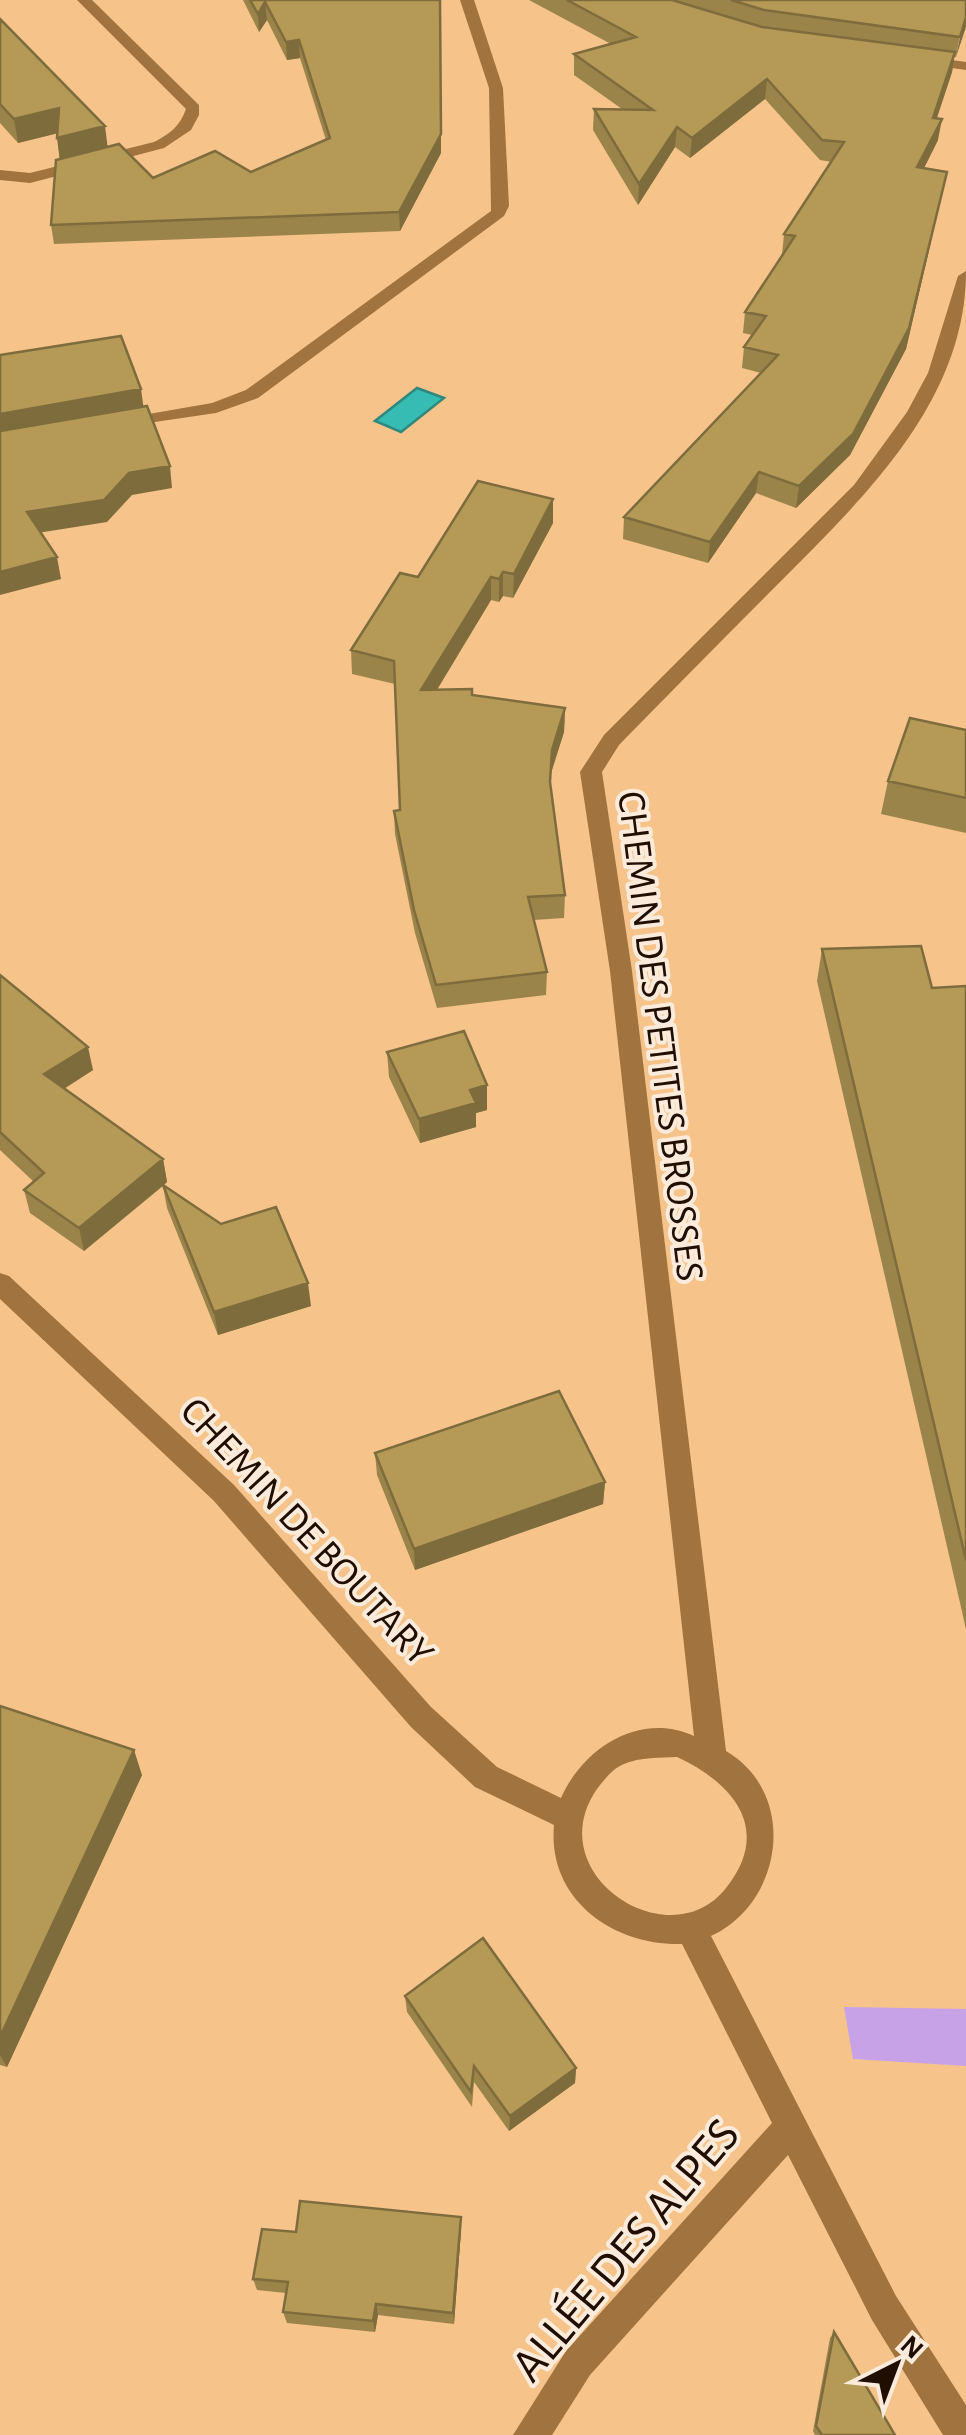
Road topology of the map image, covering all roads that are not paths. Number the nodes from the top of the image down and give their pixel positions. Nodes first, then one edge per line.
1 (84, 0) edge
2 (467, 0) edge
3 (912, 59) edge
4 (966, 66) edge
5 (0, 175) edge
6 (966, 276) edge
7 (98, 428) edge
8 (0, 1283) edge
9 (712, 1759) junction
10 (567, 1816) junction
11 (690, 1928) junction
12 (791, 2126) junction
13 (531, 2435) edge
14 (964, 2435) edge

1 - 5 street
2 - 7 street
3 - 4 street
6 - 9 street, CHEMIN DES PETITES BROSSES
8 - 10 street, CHEMIN DE BOUTARY
9 - 10 street
9 - 11 street
10 - 11 street
11 - 12 street
12 - 13 street, ALLÉE DES ALPES
12 - 14 street

